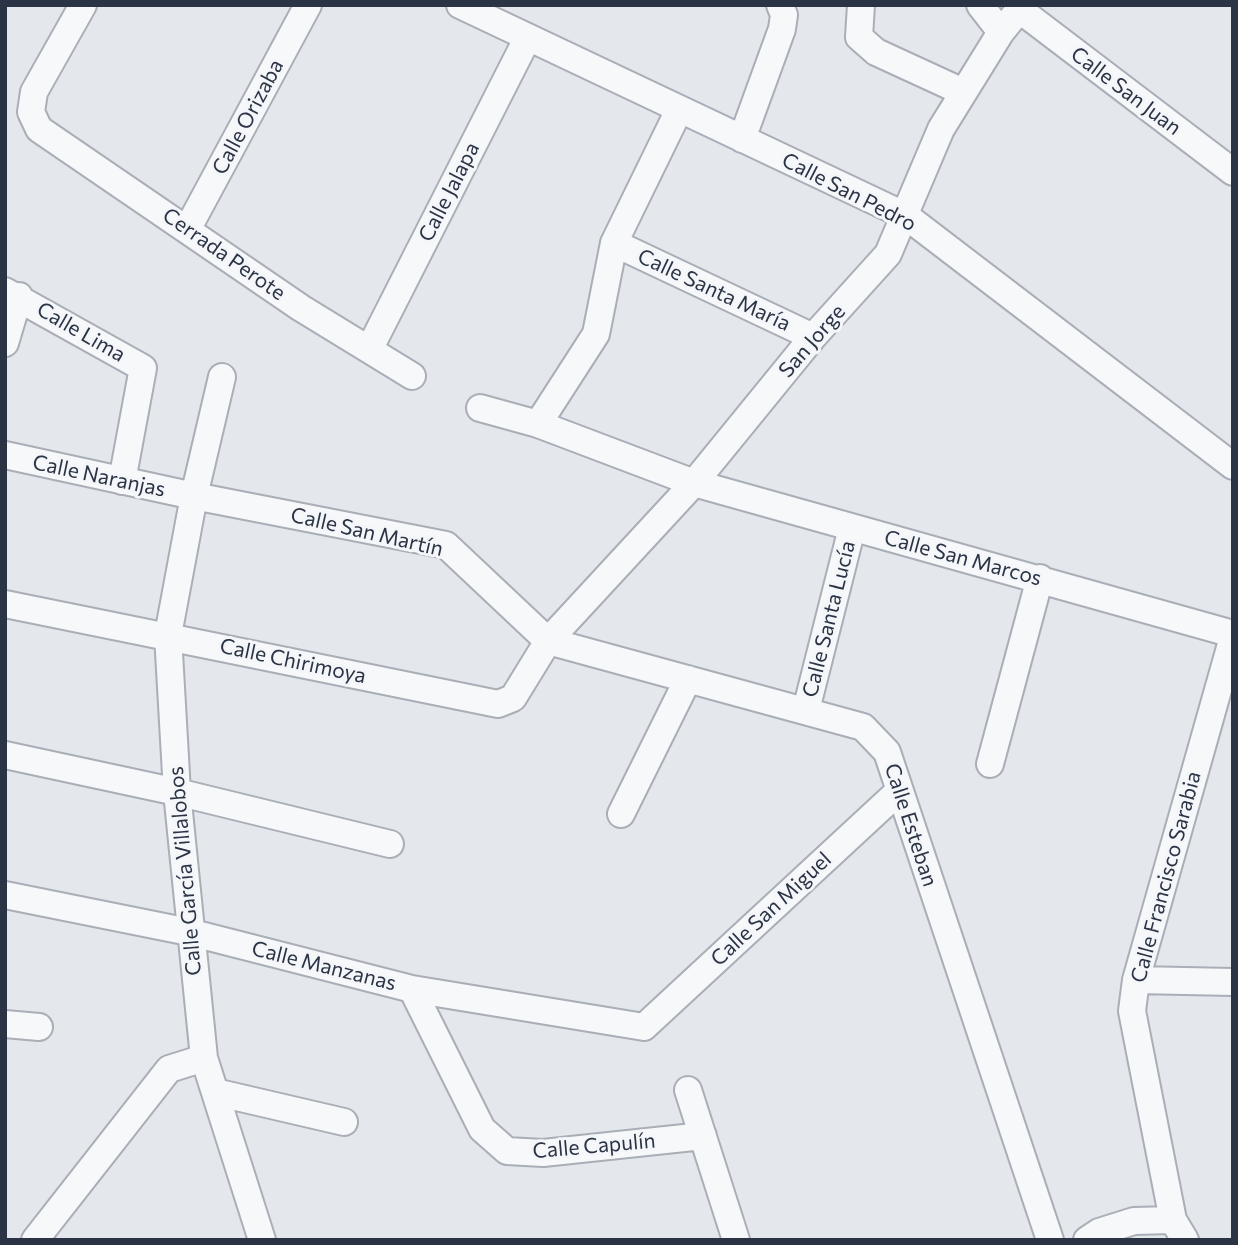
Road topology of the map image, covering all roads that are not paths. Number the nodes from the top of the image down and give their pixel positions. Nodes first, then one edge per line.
1 (83, 5) edge
2 (308, 5) edge
3 (460, 5) edge
4 (780, 5) edge
5 (861, 5) edge
6 (980, 5) edge
7 (1021, 7) edge
8 (1001, 32) junction
9 (528, 37) junction
10 (963, 92) junction
11 (679, 110) junction
12 (742, 139) junction
13 (1233, 172) edge
14 (906, 216) junction
15 (188, 228) junction
16 (614, 243) junction
17 (12, 294) edge
18 (813, 337) junction
19 (5, 343) edge
20 (370, 348) junction
21 (412, 376) dead end
22 (222, 377) dead end
23 (480, 408) dead end
24 (538, 424) junction
25 (5, 455) edge
26 (1233, 466) edge
27 (122, 481) junction
28 (694, 483) junction
29 (194, 496) junction
30 (852, 528) junction
31 (1040, 578) junction
32 (5, 604) edge
33 (168, 635) junction
34 (1233, 636) edge
35 (548, 641) junction
36 (688, 679) junction
37 (806, 710) junction
38 (5, 755) edge
39 (990, 764) dead end
40 (899, 791) junction
41 (177, 792) junction
42 (621, 814) dead end
43 (390, 844) dead end
44 (5, 895) edge
45 (189, 932) junction
46 (1136, 980) junction
47 (1233, 982) edge
48 (412, 989) junction
49 (5, 1024) edge
50 (39, 1027) dead end
51 (644, 1027) joint
52 (204, 1058) junction
53 (688, 1090) dead end
54 (215, 1092) junction
55 (344, 1122) dead end
56 (703, 1136) junction
57 (1179, 1230) edge
58 (35, 1240) edge
59 (262, 1240) edge
60 (736, 1240) edge
61 (1050, 1240) edge
62 (1087, 1240) edge

1 - 15 street, Cerrada Perote
2 - 15 street, Calle Orizaba
3 - 9 street, Calle San Pedro
4 - 12 street
5 - 10 street
6 - 8 street
7 - 8 street, San Jorge
7 - 13 street, Calle San Juan
8 - 10 street, San Jorge
9 - 11 street, Calle San Pedro
9 - 20 street, Calle Jalapa
10 - 14 street, San Jorge
11 - 12 street, Calle San Pedro
11 - 16 street
12 - 14 street, Calle San Pedro
14 - 18 street, San Jorge
14 - 26 street, Calle San Pedro
15 - 20 street, Cerrada Perote
16 - 18 street, Calle Santa María
16 - 24 street
17 - 19 street, Calle Lima
17 - 27 street, Calle Lima
18 - 28 street, San Jorge
20 - 21 street, Cerrada Perote
22 - 29 street, Calle García Villalobos
23 - 24 street
24 - 28 street
25 - 27 street, Calle Naranjas
27 - 29 street, Calle Naranjas
28 - 30 street, Calle San Marcos
28 - 35 street, San Jorge
29 - 33 street, Calle García Villalobos
29 - 35 street, Calle San Martín
30 - 31 street, Calle San Marcos
30 - 37 street, Calle Santa Lucía
31 - 34 street, Calle San Marcos
31 - 39 street
32 - 33 street, Calle Chirimoya
33 - 35 street, Calle Chirimoya
33 - 41 street, Calle García Villalobos
34 - 46 street, Calle Francisco Sarabia
35 - 36 street, Calle Esteban
36 - 37 street, Calle Esteban
36 - 42 street
37 - 40 street, Calle Esteban
38 - 41 street
40 - 51 street, Calle San Miguel
40 - 61 street, Calle Esteban
41 - 43 street
41 - 45 street, Calle García Villalobos
44 - 45 street, Calle Manzanas
45 - 48 street, Calle Manzanas
45 - 52 street, Calle García Villalobos
46 - 47 street
46 - 57 street, Calle Francisco Sarabia
48 - 51 street, Calle Manzanas
48 - 56 street, Calle Capulín
49 - 50 street
52 - 54 street, Calle García Villalobos
52 - 58 street
53 - 56 street
54 - 55 street
54 - 59 street, Calle García Villalobos
56 - 60 street
57 - 62 street

